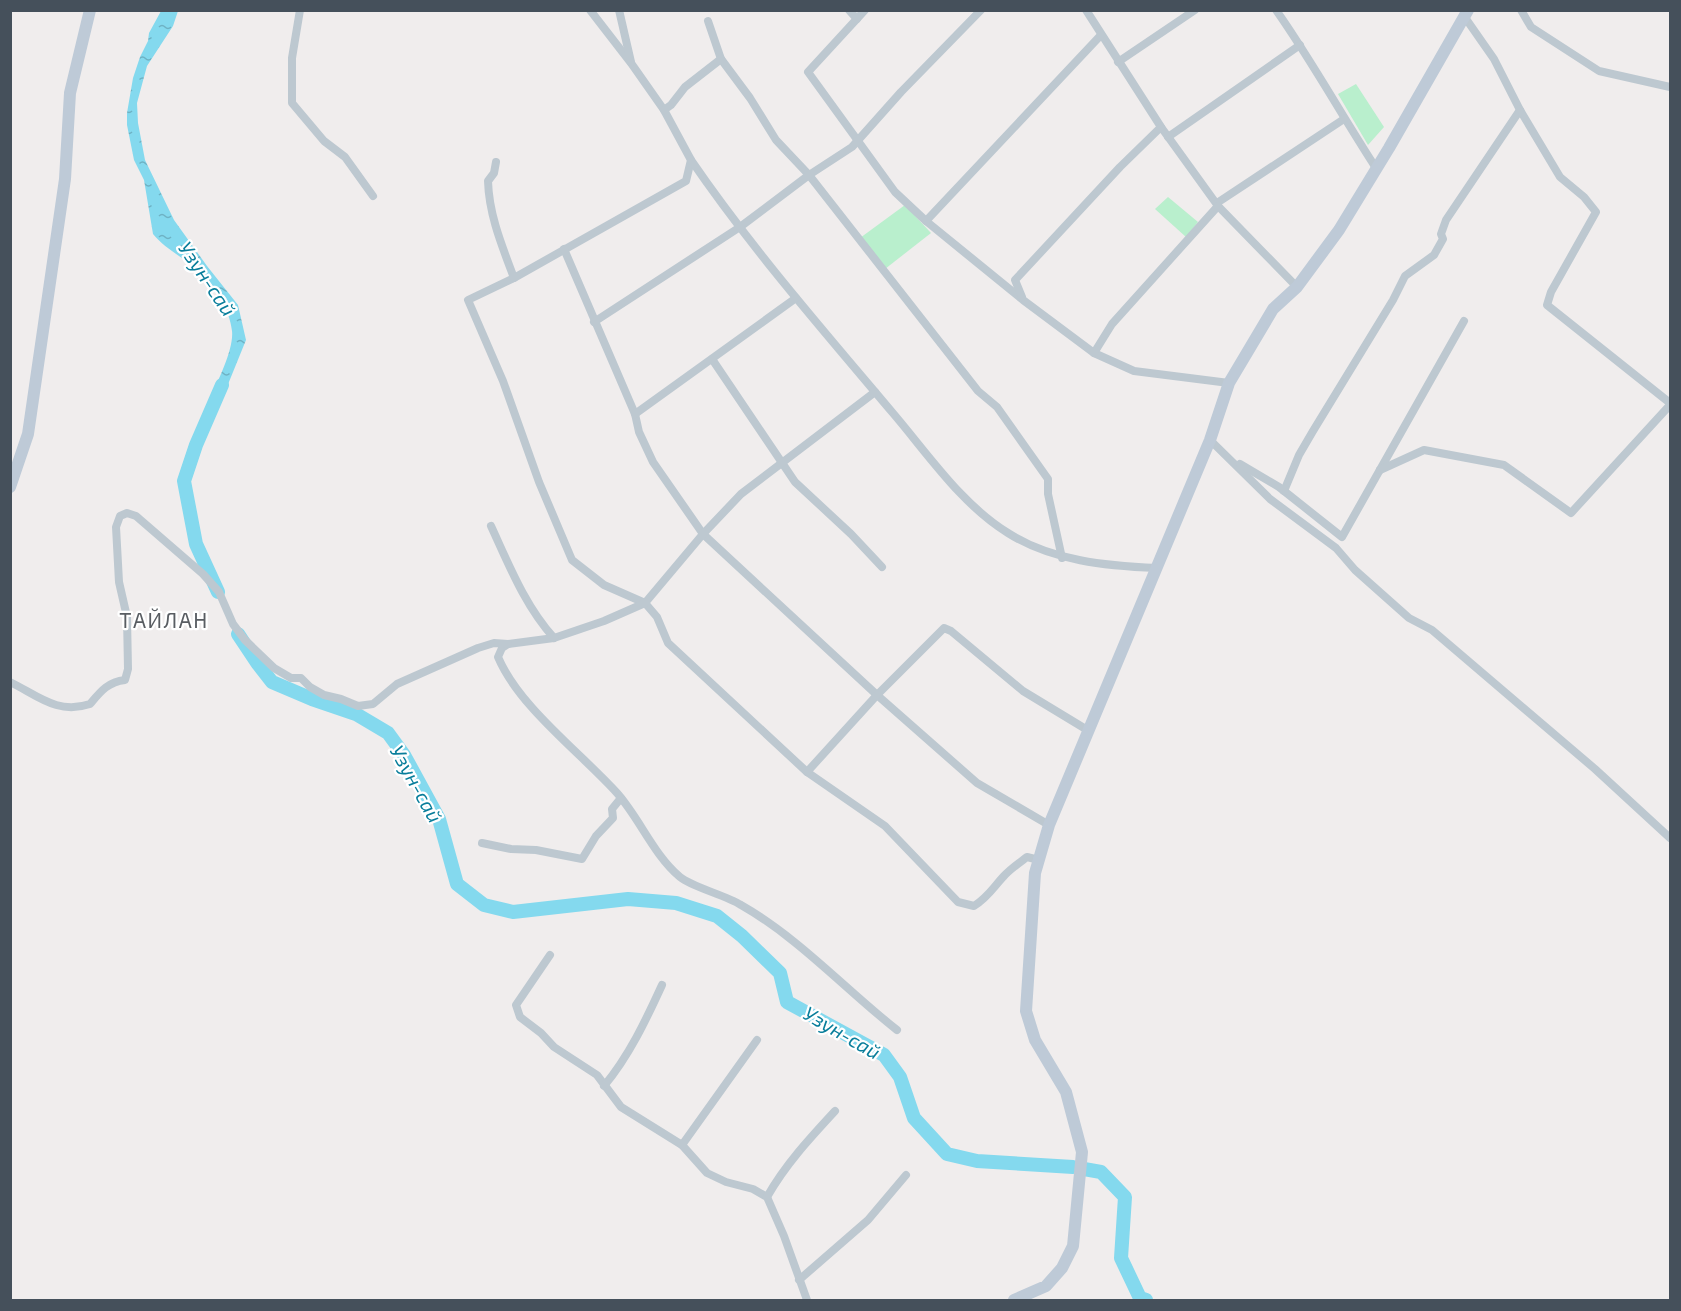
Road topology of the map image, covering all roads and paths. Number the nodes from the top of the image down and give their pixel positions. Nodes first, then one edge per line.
1 (90, 10) edge
2 (300, 10) edge
3 (590, 10) edge
4 (619, 10) edge
5 (849, 10) edge
6 (866, 10) edge
7 (981, 10) edge
8 (1086, 10) edge
9 (1196, 10) edge
10 (1275, 10) edge
11 (1521, 10) edge
12 (1466, 13) edge
13 (857, 19) junction
14 (708, 21) dead end
15 (1101, 35) junction
16 (1300, 45) junction
17 (721, 59) junction
18 (1118, 62) junction
19 (632, 63) junction
20 (1671, 87) edge
21 (664, 110) junction
22 (1520, 110) junction
23 (1344, 119) junction
24 (1161, 127) junction
25 (1168, 137) junction
26 (857, 141) junction
27 (691, 160) junction
28 (496, 162) dead end
29 (1376, 168) junction
30 (809, 175) junction
31 (374, 196) dead end
32 (1218, 205) junction
33 (927, 220) junction
34 (740, 227) junction
35 (564, 249) junction
36 (514, 278) junction
37 (1297, 287) junction
38 (796, 298) junction
39 (1023, 300) junction
40 (1464, 321) dead end
41 (594, 322) junction
42 (1094, 352) junction
43 (712, 359) junction
44 (1229, 383) junction
45 (875, 392) junction
46 (1671, 404) edge
47 (635, 414) junction
48 (1210, 440) junction
49 (1230, 458) junction
50 (782, 463) junction
51 (1380, 470) junction
52 (10, 487) edge
53 (1284, 491) junction
54 (491, 526) dead end
55 (703, 534) junction
56 (1062, 558) junction
57 (882, 567) dead end
58 (1157, 568) junction
59 (645, 603) junction
60 (554, 638) junction
61 (508, 644) junction
62 (10, 682) edge
63 (877, 695) junction
64 (1089, 731) junction
65 (807, 772) junction
66 (621, 798) junction
67 (1049, 825) junction
68 (1671, 838) edge
69 (482, 843) dead end
70 (1039, 860) junction
71 (550, 955) dead end
72 (662, 985) dead end
73 (897, 1030) dead end
74 (757, 1040) dead end
75 (604, 1086) junction
76 (835, 1111) dead end
77 (682, 1145) junction
78 (906, 1175) dead end
79 (767, 1197) junction
80 (800, 1281) junction
81 (807, 1300) edge
82 (1014, 1300) edge

1 - 52 street
2 - 31 street
3 - 19 street
4 - 19 street
5 - 13 street
6 - 13 street
7 - 26 street
8 - 15 street
9 - 18 street
10 - 16 street
11 - 20 street
12 - 22 street
12 - 29 street
13 - 26 street
14 - 17 street
15 - 18 street
15 - 33 street
16 - 23 street
16 - 25 street
17 - 21 street
17 - 30 street
18 - 24 street
19 - 21 street
21 - 27 street
22 - 46 street
22 - 53 street
23 - 29 street
23 - 32 street
24 - 25 street
24 - 39 street
25 - 32 street
26 - 30 street
26 - 33 street
27 - 34 street
27 - 35 street
28 - 36 street
29 - 37 street
30 - 34 street
30 - 56 street
32 - 37 street
32 - 42 street
33 - 39 street
34 - 38 street
34 - 41 street
35 - 36 street
35 - 41 street
36 - 59 street
37 - 44 street
38 - 43 street
38 - 45 street
39 - 42 street
40 - 51 street
41 - 47 street
42 - 44 street
43 - 47 street
43 - 50 street
44 - 48 street
45 - 50 street
45 - 56 street
46 - 51 street
47 - 55 street
48 - 49 street
48 - 58 street
49 - 53 street
49 - 68 street
50 - 55 street
50 - 57 street
51 - 53 street
54 - 60 street
55 - 59 street
55 - 63 street
56 - 58 street
58 - 64 street
59 - 60 street
59 - 65 street
60 - 61 street
61 - 62 street
61 - 66 street
63 - 64 street
63 - 65 street
63 - 67 street
64 - 67 street
65 - 70 street
66 - 69 street
66 - 73 street
67 - 70 street
70 - 82 street
71 - 75 street
72 - 75 street
74 - 77 street
75 - 77 street
76 - 79 street
77 - 79 street
78 - 80 street
79 - 80 street
80 - 81 street

